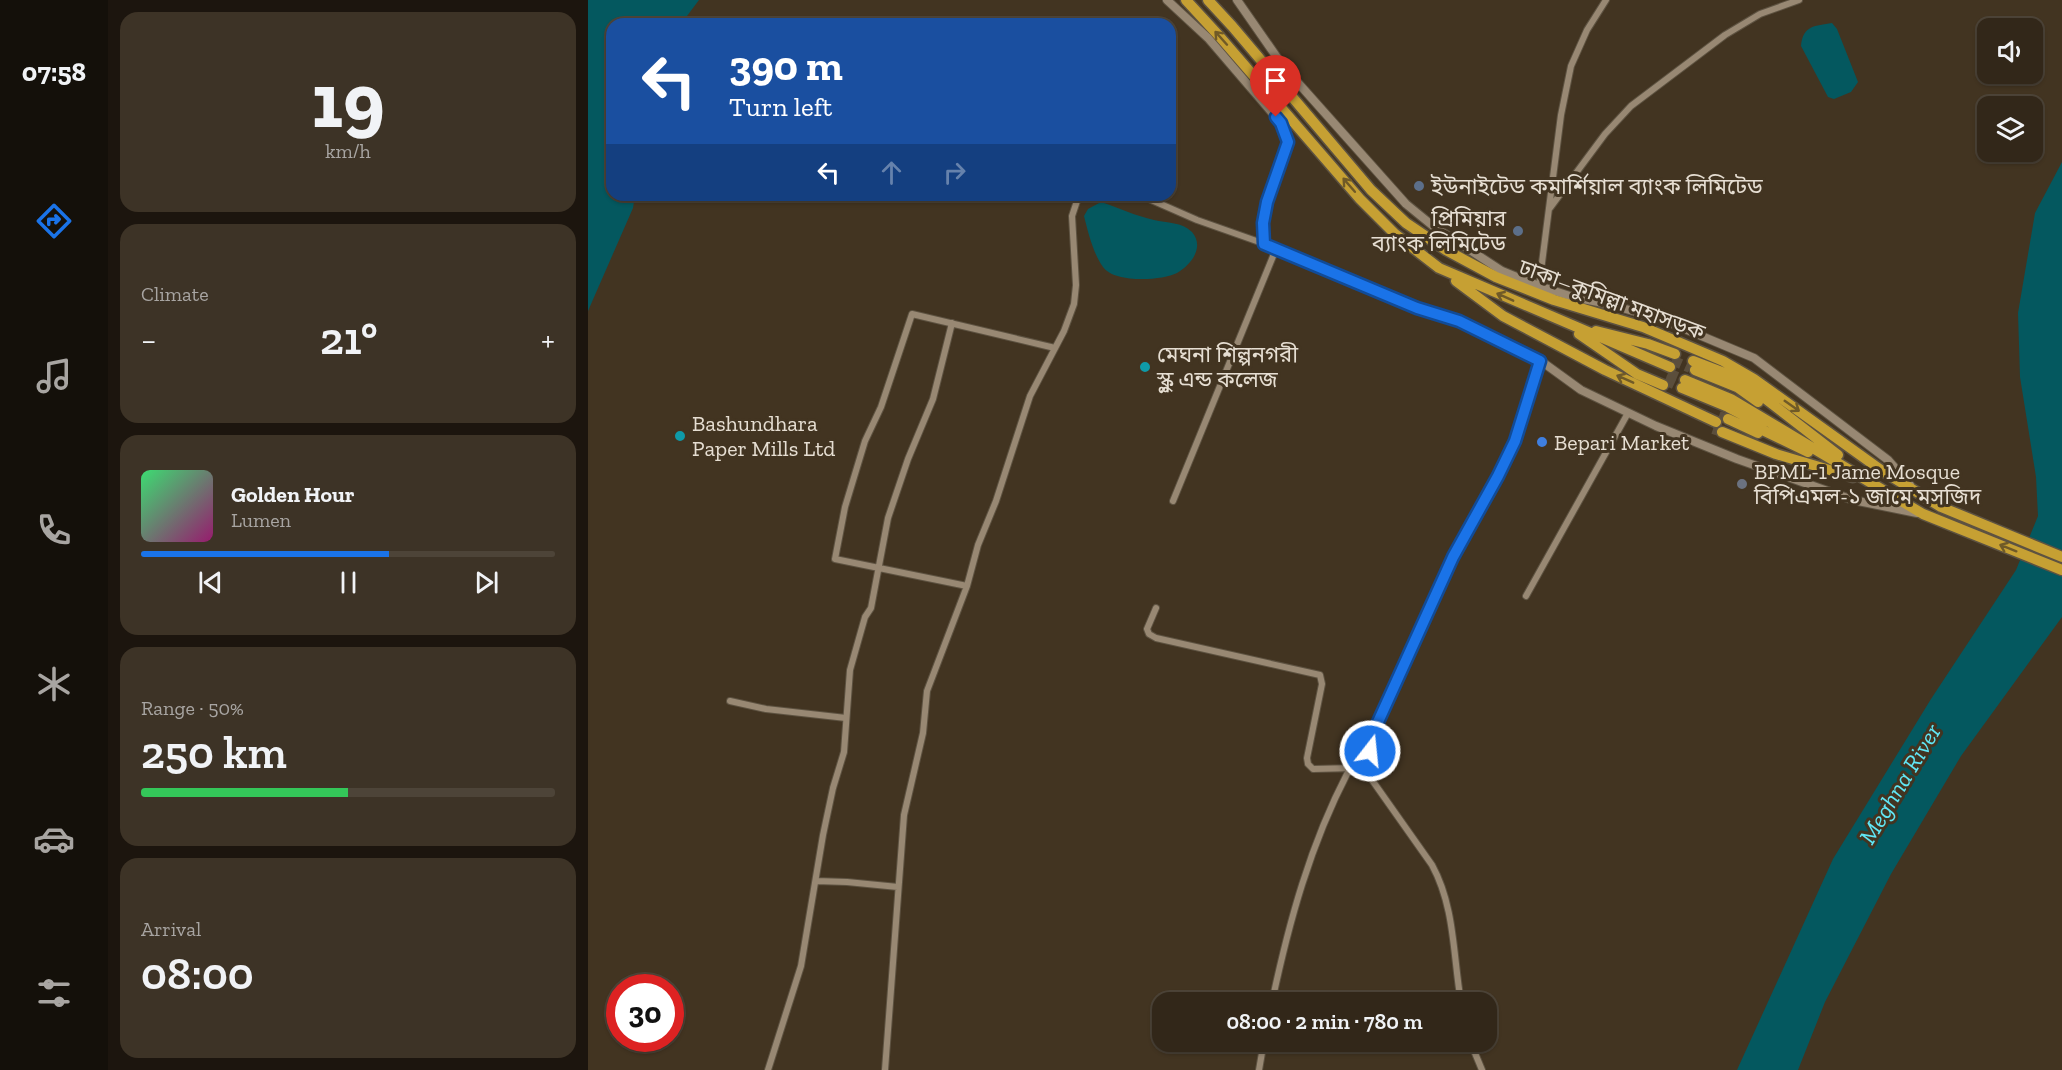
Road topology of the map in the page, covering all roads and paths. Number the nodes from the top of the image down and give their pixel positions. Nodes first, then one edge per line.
1 (1167, 0) edge
2 (1186, 0) edge
3 (1208, 0) edge
4 (1237, 0) edge
5 (1606, 0) edge
6 (1799, 0) edge
7 (1077, 201) edge
8 (1154, 201) edge
9 (1550, 207) junction
10 (1264, 244) junction
11 (1276, 249) junction
12 (1439, 268) junction
13 (1539, 286) junction
14 (1558, 321) junction
15 (952, 323) junction
16 (1055, 348) junction
17 (1540, 361) junction
18 (1685, 381) junction
19 (1628, 413) junction
20 (1874, 483) junction
21 (1917, 493) junction
22 (1173, 501) dead end
23 (1923, 514) junction
24 (2062, 557) edge
25 (878, 568) junction
26 (2062, 570) edge
27 (967, 586) junction
28 (1526, 596) dead end
29 (1156, 608) dead end
30 (730, 701) dead end
31 (846, 718) junction
32 (1354, 768) junction
33 (1367, 768) junction
34 (816, 881) junction
35 (898, 887) junction
36 (1274, 992) edge
37 (1459, 992) edge
38 (1262, 1052) edge
39 (1475, 1052) edge
40 (768, 1070) edge
41 (885, 1070) edge
42 (1258, 1070) edge
43 (1482, 1070) edge

1 - 10 street
12 -> 2 highway, ঢাকা–কুমিল্লা মহাসড়ক
3 -> 21 highway, ঢাকা–কুমিল্লা মহাসড়ক
4 - 13 street
5 - 9 street
6 - 9 street
7 - 16 street
8 - 10 street
9 - 13 street
10 - 11 street
11 - 17 street
11 - 22 street
14 -> 12 highway, ঢাকা–কুমিল্লা মহাসড়ক
18 -> 12 highway, ঢাকা–কুমিল্লা মহাসড়ক
13 - 21 street
14 - 14 highway, ঢাকা–কুমিল্লা মহাসড়ক
15 - 16 street
15 - 25 street
15 - 25 street
16 - 27 street
17 - 19 street
17 - 33 street
18 - 20 highway, ঢাকা–কুমিল্লা মহাসড়ক
18 - 20 highway, ঢাকা–কুমিল্লা মহাসড়ক
18 - 20 highway, ঢাকা–কুমিল্লা মহাসড়ক
19 - 23 street
19 - 28 street
20 - 23 highway, ঢাকা–কুমিল্লা মহাসড়ক
21 - 24 highway, ঢাকা–কুমিল্লা মহাসড়ক
26 -> 23 highway, ঢাকা–কুমিল্লা মহাসড়ক
25 - 27 street
25 - 31 street
27 - 35 street
29 - 32 street
30 - 31 street
31 - 34 street
32 - 33 street
32 - 36 street
33 - 37 street
34 - 35 street
34 - 40 street
35 - 41 street
38 - 42 street
39 - 43 street

